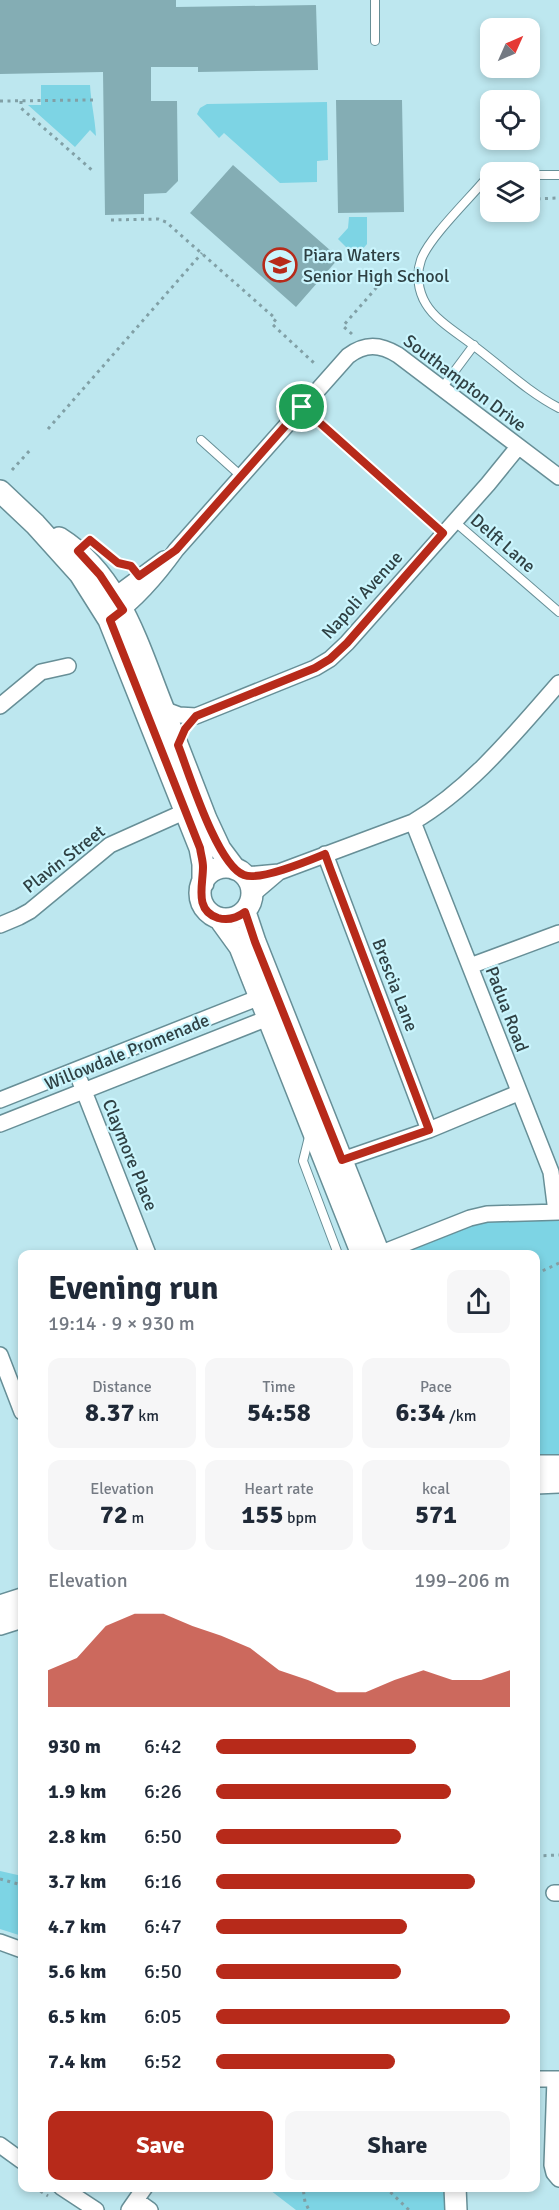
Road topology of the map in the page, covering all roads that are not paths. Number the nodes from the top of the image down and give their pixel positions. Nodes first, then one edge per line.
1 (375, 0) edge
2 (375, 41) dead end
3 (540, 175) edge
4 (559, 175) edge
5 (480, 186) edge
6 (474, 345) junction
7 (442, 388) junction
8 (302, 407) junction
9 (559, 408) edge
10 (201, 440) dead end
11 (518, 447) junction
12 (241, 476) junction
13 (559, 477) edge
14 (0, 491) edge
15 (454, 521) junction
16 (443, 533) junction
17 (176, 550) junction
18 (112, 608) junction
19 (559, 612) edge
20 (68, 666) dead end
21 (559, 683) edge
22 (0, 706) edge
23 (163, 710) junction
24 (196, 716) junction
25 (178, 745) junction
26 (186, 811) junction
27 (413, 822) junction
28 (325, 854) junction
29 (203, 883) junction
30 (244, 888) junction
31 (219, 918) junction
32 (0, 925) edge
33 (559, 933) edge
34 (470, 966) junction
35 (260, 997) junction
36 (268, 1018) junction
37 (75, 1070) junction
38 (83, 1091) junction
39 (519, 1093) junction
40 (0, 1100) edge
41 (0, 1124) edge
42 (312, 1128) junction
43 (429, 1130) junction
44 (342, 1160) junction
45 (558, 1212) edge
46 (146, 1250) edge
47 (336, 1250) edge
48 (360, 1250) edge
49 (377, 1250) edge
50 (389, 1250) edge
51 (0, 1355) edge
52 (18, 1402) edge
53 (540, 1466) edge
54 (559, 1466) edge
55 (559, 1482) edge
56 (540, 1483) edge
57 (18, 1600) edge
58 (0, 1606) edge
59 (18, 1618) edge
60 (0, 1624) edge
61 (0, 1942) edge
62 (18, 1949) edge
63 (540, 2079) edge
64 (557, 2079) edge
65 (0, 2145) edge
66 (18, 2158) edge
67 (559, 2179) edge
68 (69, 2192) edge
69 (455, 2192) edge
70 (137, 2199) edge
71 (96, 2210) edge
72 (150, 2210) edge
73 (456, 2210) edge

1 - 2 lane
3 - 4 lane
5 - 6 lane
6 - 7 lane
6 - 9 lane
7 - 8 street, Southampton Drive
7 - 11 street, Southampton Drive
8 - 12 street, Southampton Drive
8 - 16 lane, Delft Lane
10 - 12 lane
11 - 13 street, Southampton Drive
11 - 15 street, Napoli Avenue
12 - 17 street, Southampton Drive
14 - 18 street
15 - 16 street, Napoli Avenue
15 - 19 lane, Delft Lane
16 - 24 street, Napoli Avenue
17 - 18 street, Southampton Drive
17 - 18 street, Southampton Drive
18 - 23 street
18 - 26 street
20 - 22 street
21 - 27 street
23 - 24 street
23 - 25 street
24 - 25 street
25 - 30 street
26 - 29 street
26 - 32 street, Plavin Street
27 - 28 street
27 - 34 street, Padua Road
28 - 30 street
28 - 43 street, Brescia Lane
29 - 30 street
29 - 31 street
30 - 31 street
30 - 44 street
31 - 35 street
33 - 34 street
34 - 39 street, Padua Road
35 - 36 street
35 - 37 street, Willowdale Promenade
36 - 38 street, Willowdale Promenade
36 - 42 street
37 - 38 street, Claymore Place
37 - 40 street, Willowdale Promenade
38 - 41 street, Willowdale Promenade
38 - 46 street, Claymore Place
39 - 43 street
39 - 45 street, Padua Road
42 - 47 lane
42 - 48 street
43 - 44 street
44 - 49 street
45 - 50 street
51 - 52 street
53 - 54 street
55 - 56 street
57 - 58 street
59 - 60 street
61 - 62 street
63 - 64 street
64 - 67 street
65 - 66 street
68 - 71 street
69 - 73 street
70 - 72 street

